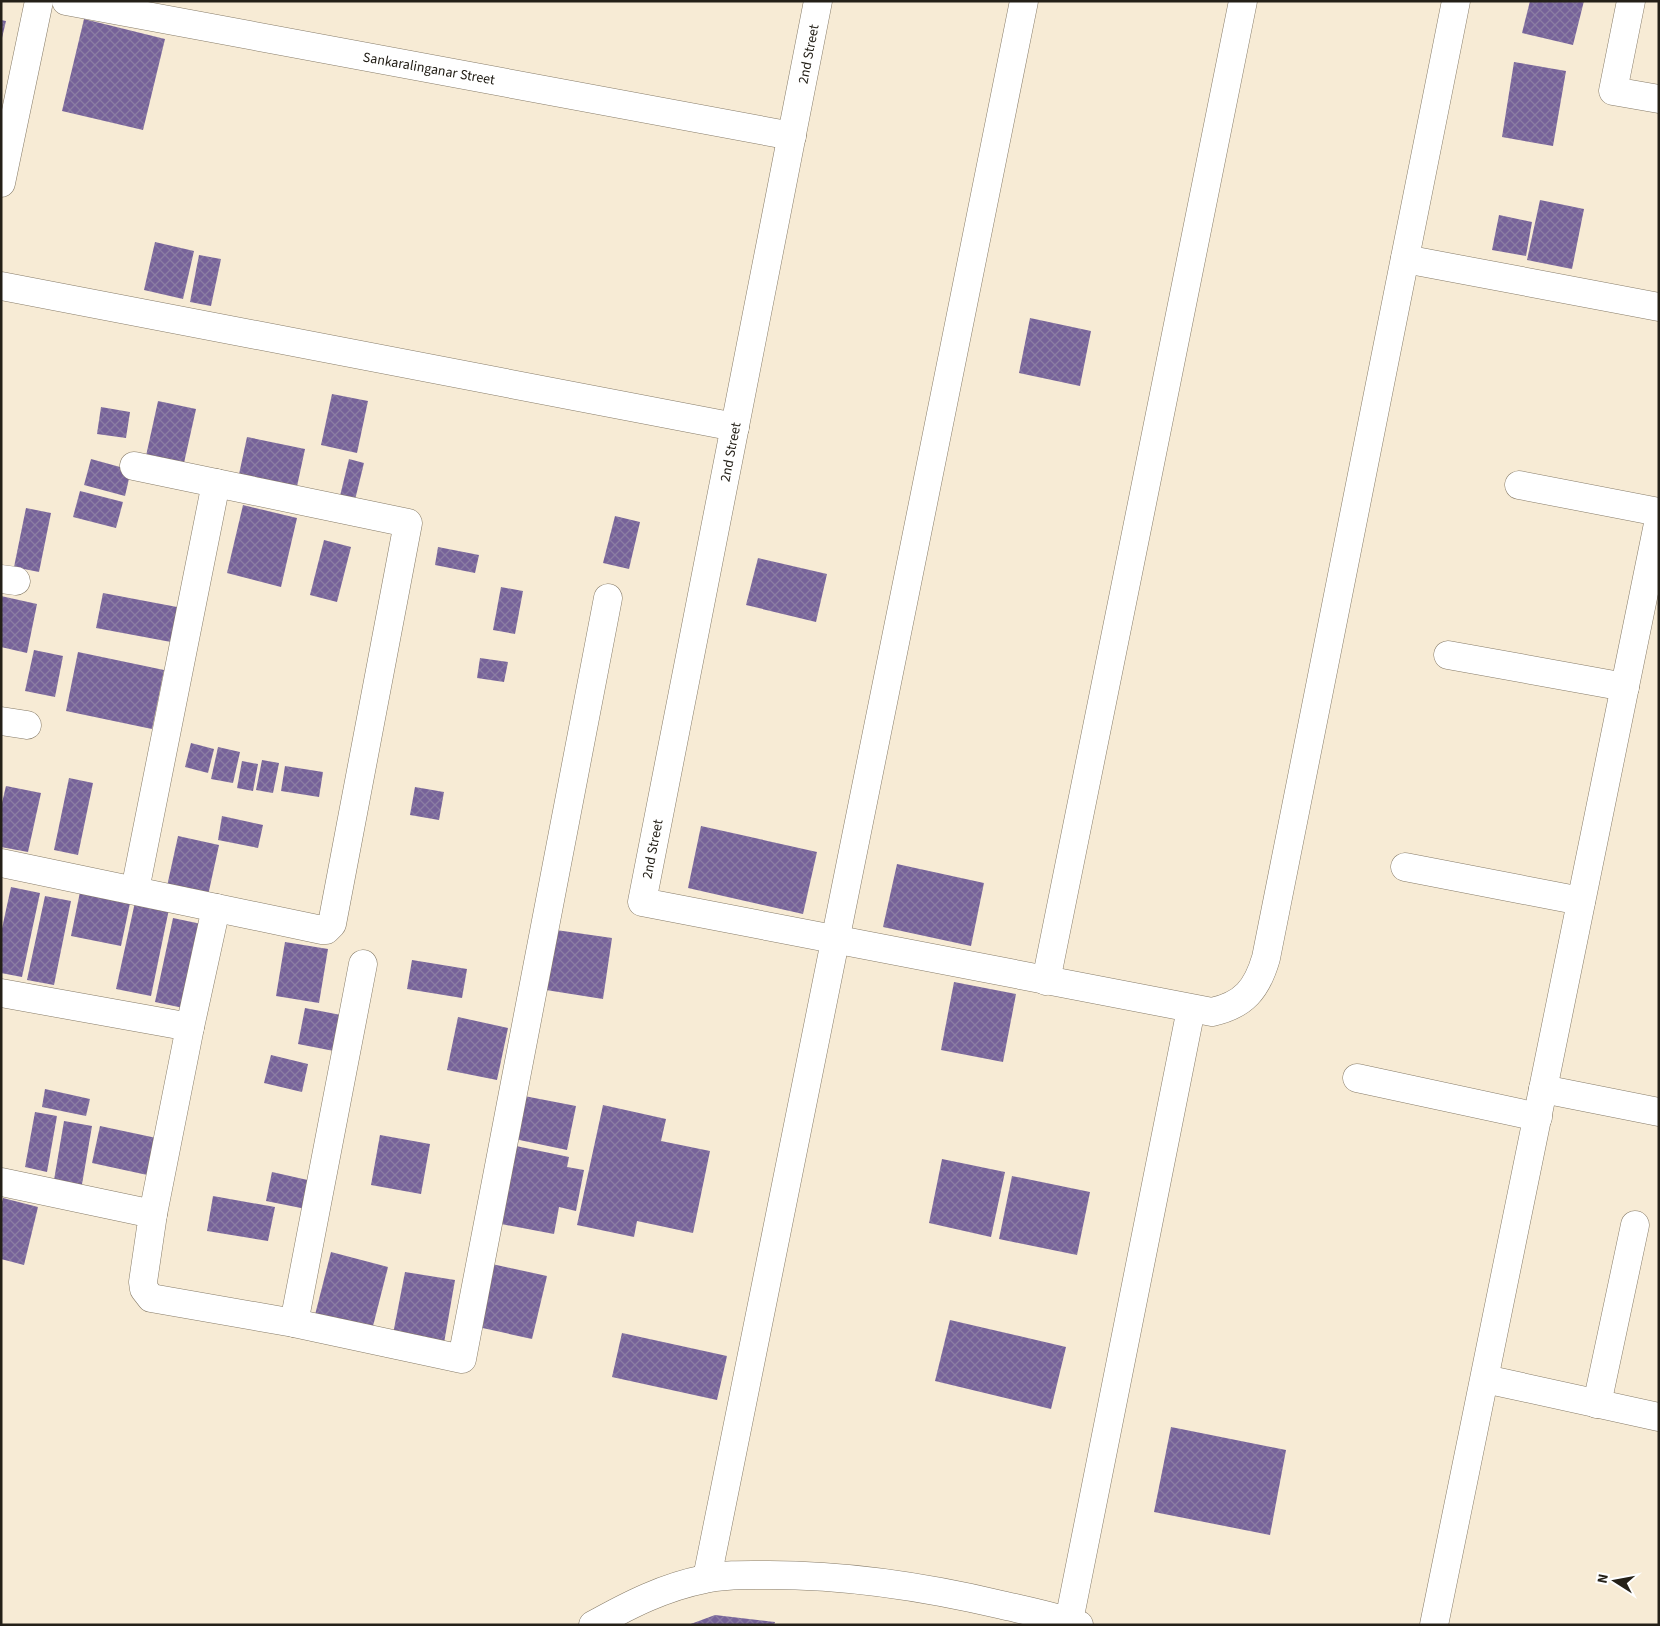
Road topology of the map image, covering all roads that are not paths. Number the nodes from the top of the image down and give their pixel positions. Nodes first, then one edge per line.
1 (39, 1) edge
2 (66, 1) edge
3 (818, 1) edge
4 (1024, 1) edge
5 (1243, 1) edge
6 (1456, 1) edge
7 (1631, 1) edge
8 (1659, 100) edge
9 (792, 136) junction
10 (1, 183) edge
11 (1405, 259) junction
12 (1, 286) edge
13 (1659, 307) edge
14 (735, 427) junction
15 (134, 466) dead end
16 (216, 483) junction
17 (1519, 485) dead end
18 (1659, 512) edge
19 (1659, 520) edge
20 (608, 598) dead end
21 (1448, 655) dead end
22 (1625, 687) junction
23 (1, 863) edge
24 (1405, 867) dead end
25 (135, 890) junction
26 (1581, 901) junction
27 (216, 908) junction
28 (835, 940) junction
29 (363, 964) dead end
30 (1046, 981) junction
31 (1, 992) edge
32 (1191, 1009) junction
33 (190, 1028) junction
34 (1357, 1078) dead end
35 (1543, 1089) junction
36 (1659, 1112) edge
37 (1538, 1117) junction
38 (1, 1182) edge
39 (153, 1214) junction
40 (1635, 1224) dead end
41 (294, 1323) junction
42 (1485, 1379) junction
43 (1597, 1404) junction
44 (1659, 1417) edge
45 (707, 1578) junction
46 (629, 1614) edge
47 (1074, 1623) edge
48 (593, 1625) edge
49 (1434, 1625) edge

1 - 10 street
2 - 9 street, Sankaralinganar Street
3 - 9 street, 2nd Street
4 - 28 street
5 - 30 street
6 - 11 street
7 - 8 street
9 - 14 street, 2nd Street
11 - 13 street
11 - 32 street
12 - 14 street
14 - 28 street, 2nd Street
15 - 16 street
16 - 25 street
16 - 27 street
17 - 18 street
19 - 22 street
20 - 41 street
21 - 22 street
22 - 26 street
23 - 25 street
24 - 26 street
25 - 27 street
26 - 35 street
27 - 33 street
28 - 30 street
28 - 45 street
29 - 41 street
30 - 32 street
31 - 33 street
32 - 47 street
33 - 39 street
34 - 37 street
35 - 36 street
35 - 37 street
37 - 42 street
38 - 39 street
39 - 41 street
40 - 43 street
42 - 43 street
42 - 49 street
43 - 44 street
45 - 46 street
45 - 47 street
46 - 48 street

